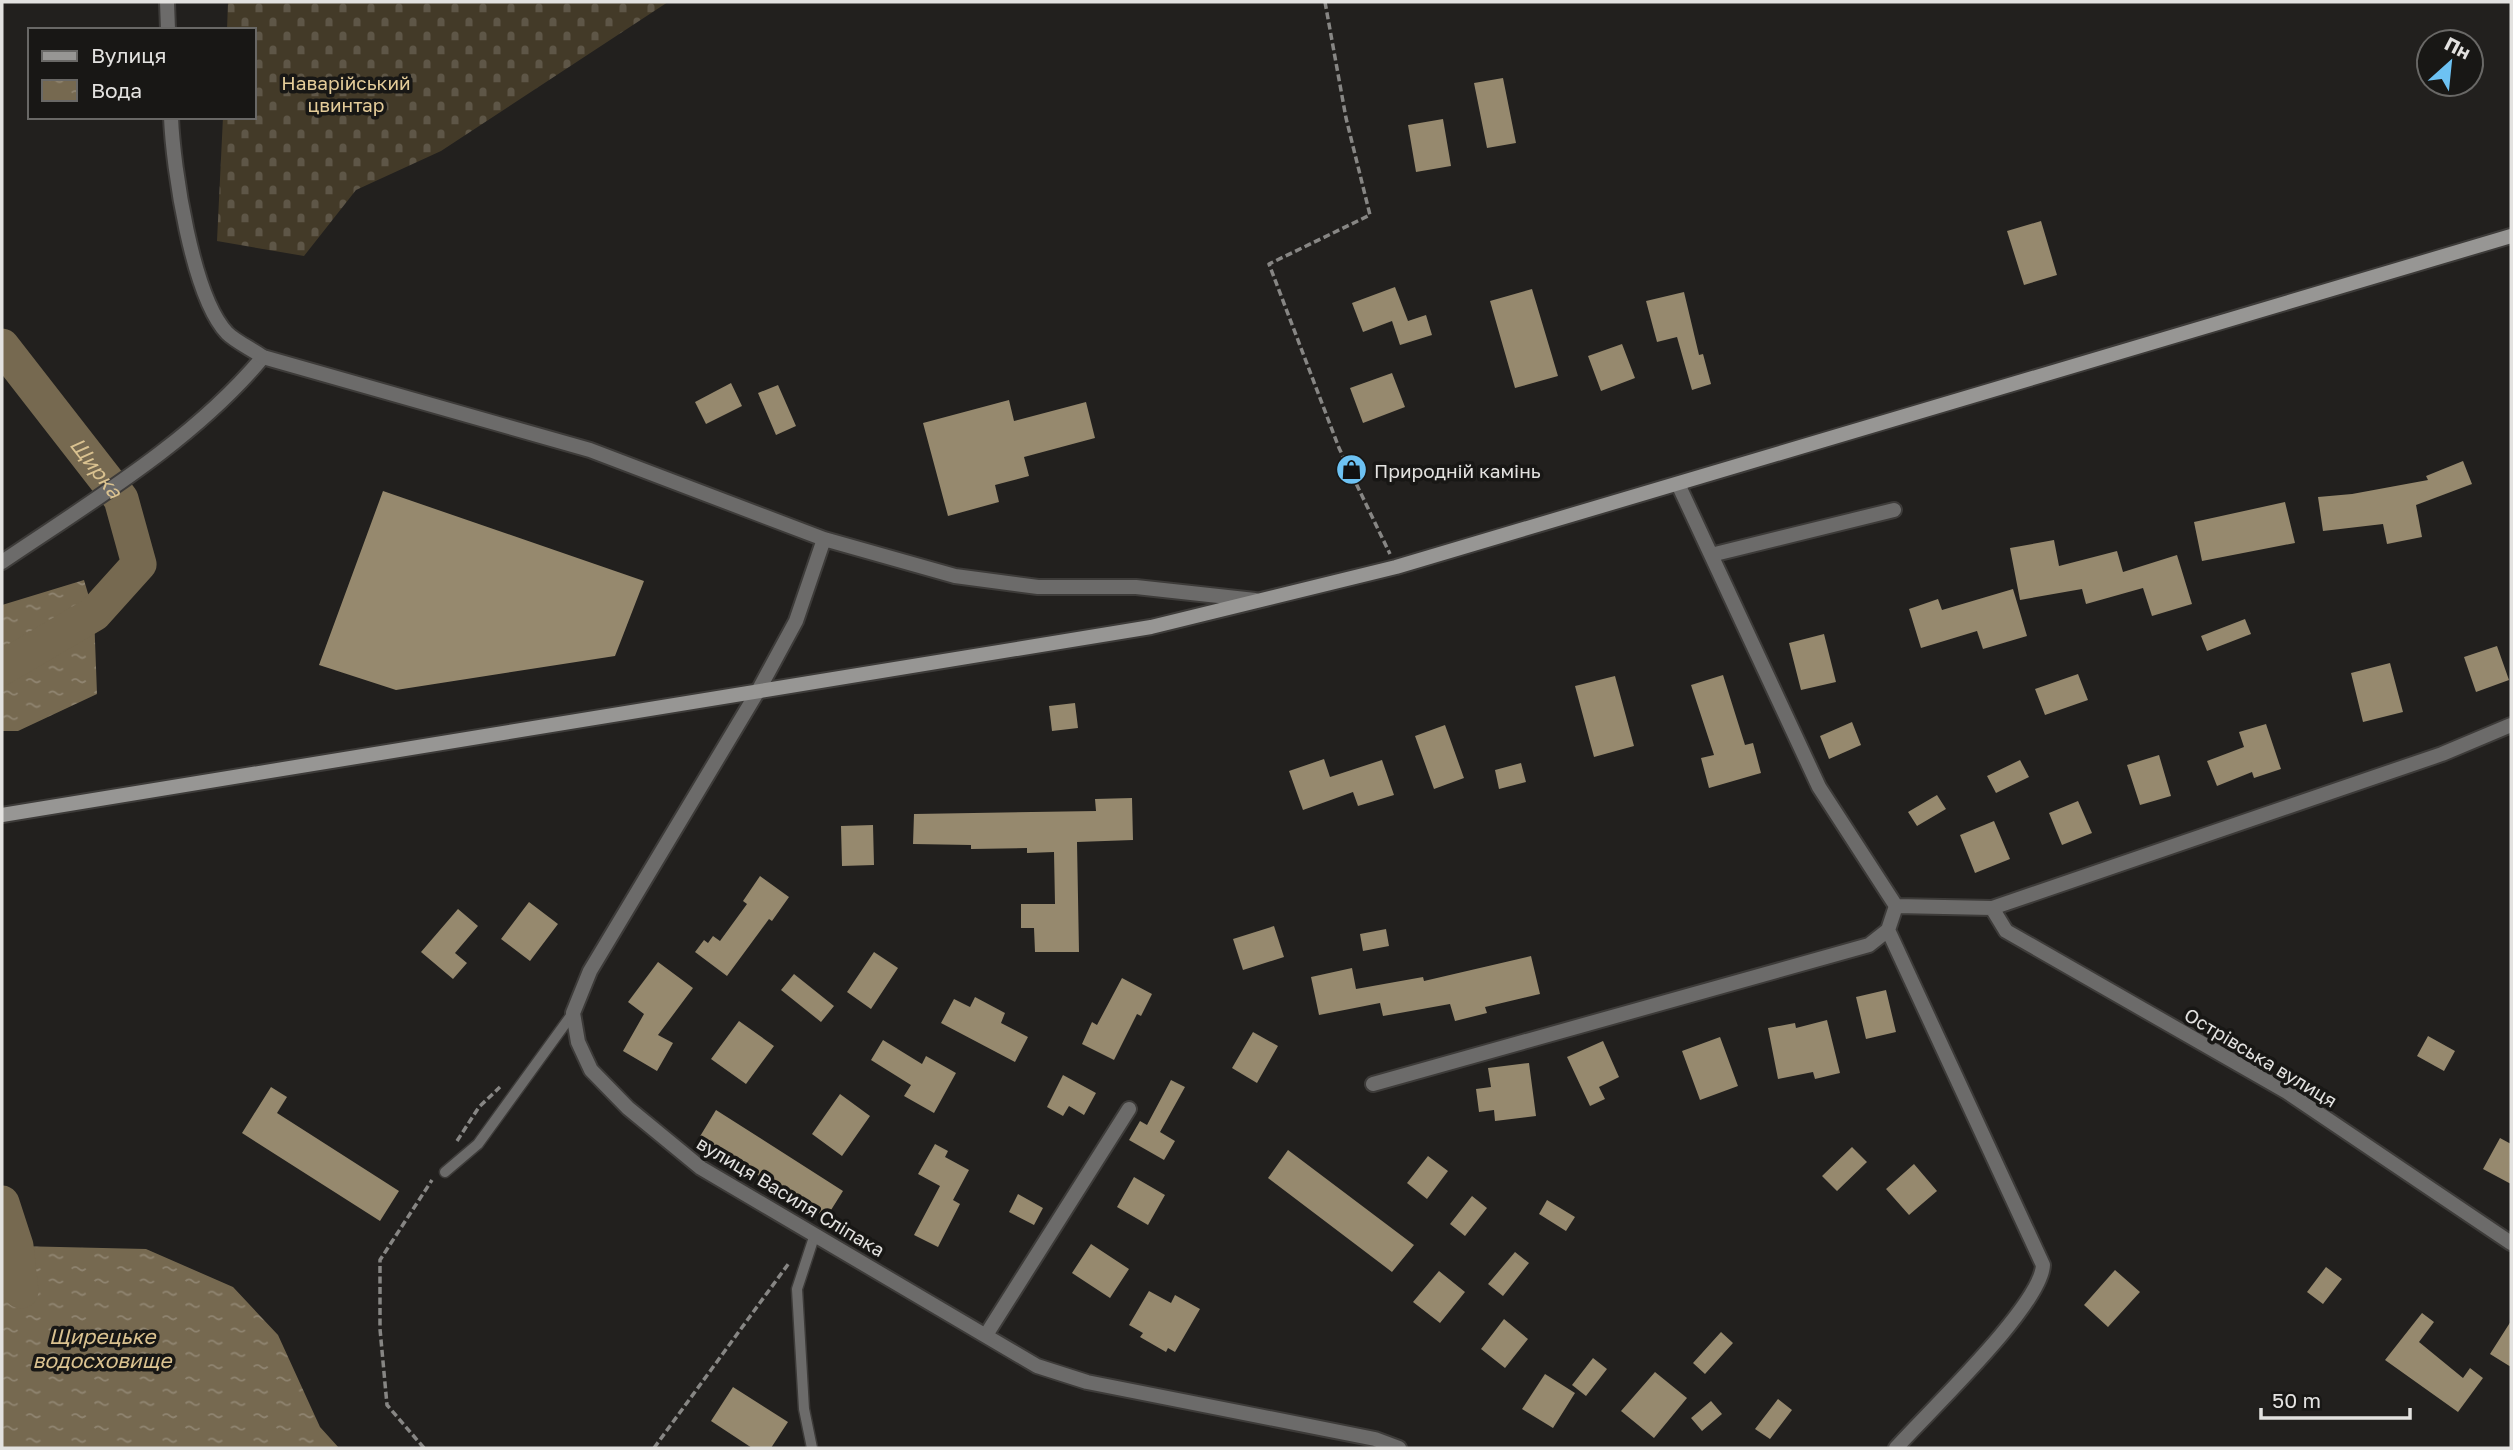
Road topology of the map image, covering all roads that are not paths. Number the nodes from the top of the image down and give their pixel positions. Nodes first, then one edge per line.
1 (167, 2) edge
2 (168, 28) edge
3 (171, 119) edge
4 (2511, 236) edge
5 (262, 357) junction
6 (1678, 484) junction
7 (1894, 510) dead end
8 (824, 539) junction
9 (1711, 555) junction
10 (2, 562) edge
11 (1261, 601) junction
12 (758, 691) junction
13 (2511, 725) edge
14 (2, 815) edge
15 (1896, 906) junction
16 (1992, 908) junction
17 (1888, 930) junction
18 (573, 1013) junction
19 (1373, 1084) dead end
20 (1129, 1109) dead end
21 (445, 1172) dead end
22 (815, 1234) junction
23 (2511, 1243) edge
24 (986, 1335) junction
25 (812, 1448) edge
26 (1399, 1448) edge
27 (1896, 1448) edge

1 - 2 street
3 - 5 street
4 - 6 main road
5 - 8 street
5 - 10 street
6 - 9 street
6 - 11 main road
7 - 9 street
8 - 11 street
8 - 12 street
9 - 15 street
11 - 12 main road
12 - 14 main road
12 - 18 street
13 - 16 street
15 - 16 street
15 - 17 street
16 - 23 street, Острівська вулиця
17 - 19 street
17 - 27 street
18 - 21 lane
18 - 22 street, вулиця Василя Сліпака
20 - 24 street
22 - 24 street, вулиця Василя Сліпака
22 - 25 lane
24 - 26 street, вулиця Василя Сліпака

